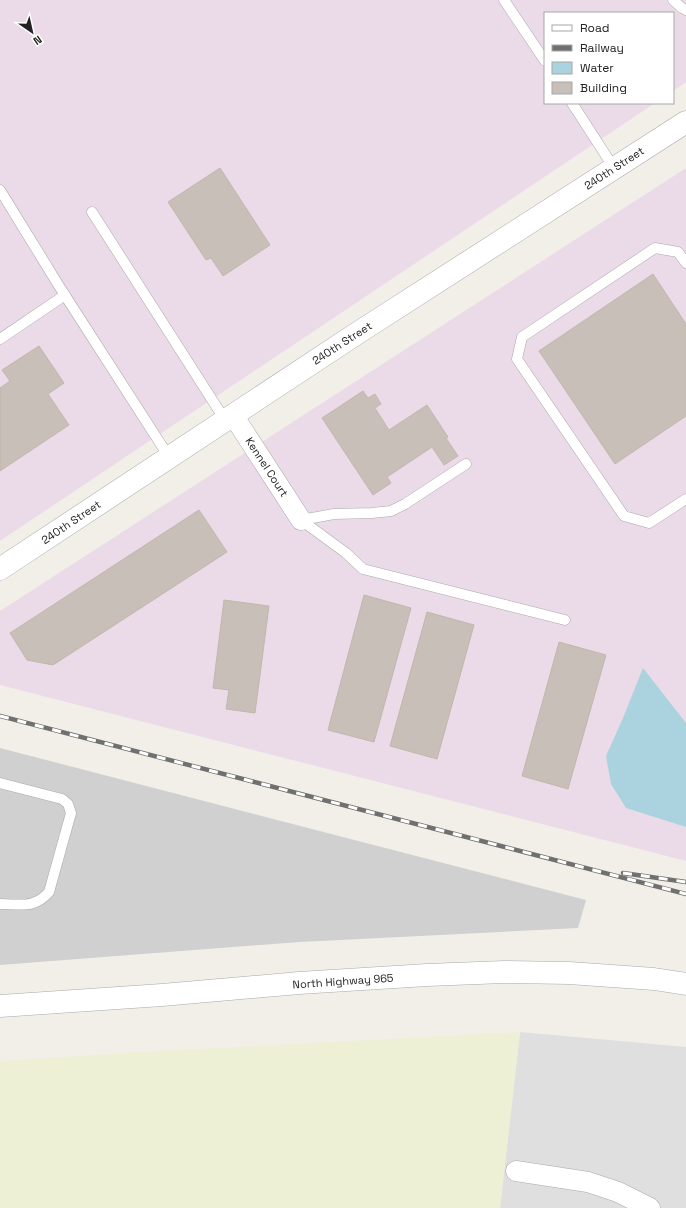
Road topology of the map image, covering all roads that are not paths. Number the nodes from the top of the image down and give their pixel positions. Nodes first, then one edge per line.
1 (504, 0) edge
2 (673, 0) edge
3 (686, 10) edge
4 (544, 60) edge
5 (573, 104) edge
6 (685, 125) edge
7 (614, 168) junction
8 (0, 190) edge
9 (92, 212) dead end
10 (686, 263) edge
11 (65, 296) junction
12 (0, 339) edge
13 (229, 417) junction
14 (169, 457) junction
15 (466, 464) dead end
16 (686, 499) edge
17 (301, 520) junction
18 (0, 569) edge
19 (565, 620) dead end
20 (0, 783) edge
21 (0, 904) edge
22 (686, 984) edge
23 (0, 1006) edge
24 (516, 1170) dead end
25 (650, 1208) edge

1 - 4 lane
2 - 3 lane
5 - 7 lane
6 - 7 street, 240th Street
7 - 13 street, 240th Street
8 - 11 lane
9 - 13 lane
10 - 16 lane
11 - 12 lane
11 - 14 lane
13 - 14 street, 240th Street
13 - 17 street, Kennel Court
14 - 18 street, 240th Street
15 - 17 lane
17 - 19 lane
20 - 21 lane
22 - 23 street, North Highway 965
24 - 25 street

